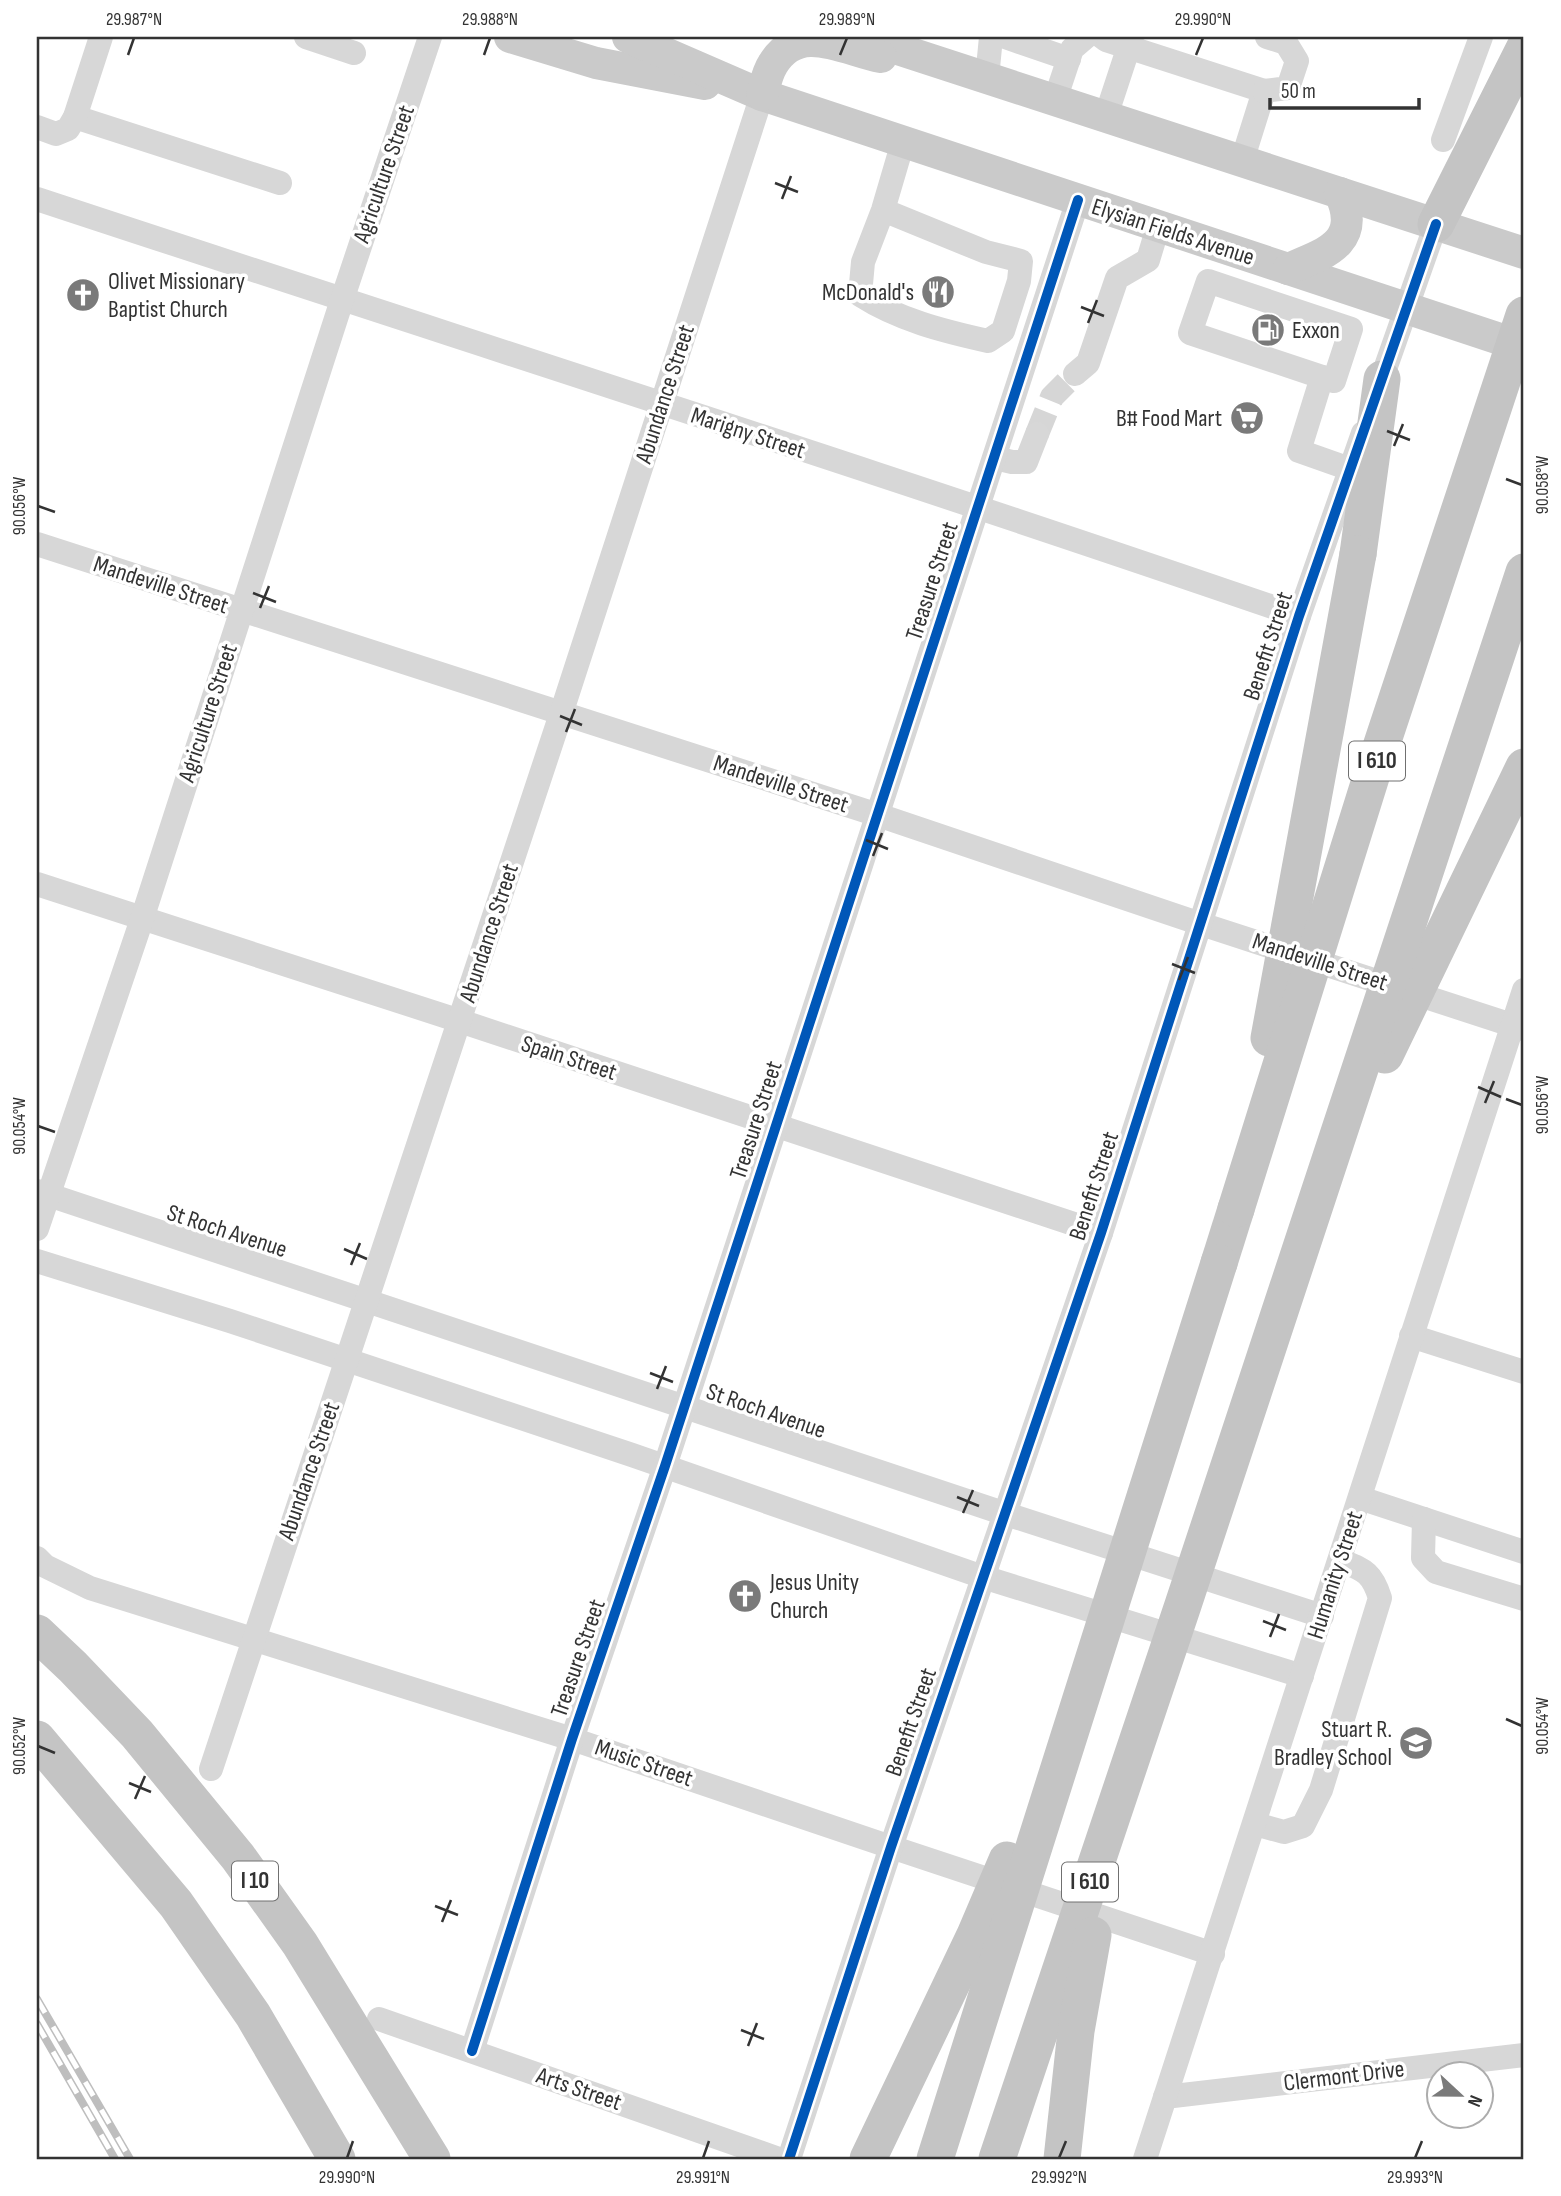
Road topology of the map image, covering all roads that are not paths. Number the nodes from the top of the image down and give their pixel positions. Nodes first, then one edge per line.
1 (101, 37) edge
2 (306, 37) edge
3 (430, 37) edge
4 (510, 37) edge
5 (628, 37) edge
6 (861, 37) edge
7 (991, 37) edge
8 (1005, 37) edge
9 (1086, 37) edge
10 (1102, 37) edge
11 (1266, 37) edge
12 (1481, 37) edge
13 (1130, 42) edge
14 (1524, 49) edge
15 (354, 53) dead end
16 (918, 55) junction
17 (1069, 59) junction
18 (987, 78) junction
19 (1264, 91) junction
20 (762, 95) junction
21 (1055, 100) junction
22 (1106, 116) junction
23 (75, 117) junction
24 (37, 127) edge
25 (1443, 140) dead end
26 (903, 142) junction
27 (1242, 161) junction
28 (280, 183) dead end
29 (1340, 192) junction
30 (37, 200) edge
31 (1078, 200) junction
32 (883, 210) junction
33 (1436, 224) junction
34 (1158, 227) junction
35 (1524, 253) edge
36 (1245, 255) junction
37 (1021, 261) junction
38 (1288, 269) junction
39 (1055, 273) junction
40 (1233, 289) junction
41 (342, 300) junction
42 (1406, 309) junction
43 (1524, 315) edge
44 (993, 338) junction
45 (1524, 347) edge
46 (1030, 350) junction
47 (1331, 371) junction
48 (1074, 374) tunnel mouth
49 (1382, 379) junction
50 (661, 405) junction
51 (1037, 434) tunnel mouth
52 (995, 458) junction
53 (1350, 469) junction
54 (979, 506) junction
55 (37, 544) edge
56 (1524, 572) edge
57 (240, 611) junction
58 (1299, 617) junction
59 (561, 714) junction
60 (1524, 767) edge
61 (878, 815) junction
62 (37, 884) edge
63 (142, 919) junction
64 (1201, 924) junction
65 (1524, 990) edge
66 (460, 1021) junction
67 (1519, 1027) edge
68 (776, 1127) junction
69 (1324, 1182) junction
70 (42, 1193) edge
71 (1236, 1209) junction
72 (37, 1229) edge
73 (1101, 1233) junction
74 (37, 1261) edge
75 (367, 1299) junction
76 (1411, 1336) junction
77 (347, 1360) junction
78 (1524, 1372) edge
79 (685, 1406) junction
80 (665, 1466) junction
81 (1360, 1497) junction
82 (1006, 1514) junction
83 (1424, 1519) junction
84 (1524, 1552) edge
85 (37, 1558) edge
86 (1340, 1560) junction
87 (983, 1577) junction
88 (1524, 1599) edge
89 (1183, 1605) junction
90 (1322, 1616) junction
91 (37, 1633) edge
92 (252, 1640) junction
93 (1096, 1650) junction
94 (1302, 1676) junction
95 (572, 1738) junction
96 (37, 1739) edge
97 (211, 1769) dead end
98 (1255, 1824) junction
99 (891, 1847) junction
100 (1213, 1954) junction
101 (379, 2019) dead end
102 (472, 2052) junction
103 (1524, 2055) edge
104 (1165, 2097) junction
105 (337, 2159) edge
106 (432, 2159) edge
107 (779, 2159) edge
108 (789, 2159) edge
109 (868, 2159) edge
110 (934, 2159) edge
111 (997, 2159) edge
112 (1062, 2159) edge
113 (1145, 2159) edge

1 - 23 street
2 - 15 street
3 - 41 street, Agriculture Street
4 - 20 main road
5 - 20 main road, Elysian Fields Avenue
6 - 16 main road
7 - 18 street
8 - 17 street
9 - 17 street
10 - 13 street
11 - 19 street
12 - 25 street
13 - 19 street
13 - 22 street
14 - 33 highway
16 - 18 main road
16 - 20 main road
17 - 21 street
18 - 21 main road
19 - 27 street
20 - 26 main road, Elysian Fields Avenue
20 - 50 street, Abundance Street
21 - 22 main road
22 - 27 main road
23 - 24 street
23 - 28 street
26 - 31 main road, Elysian Fields Avenue
26 - 32 street
27 - 29 main road
29 - 33 main road
29 - 38 main road
30 - 41 street, Marigny Street
31 - 34 main road, Elysian Fields Avenue
31 - 39 street, Treasure Street
32 - 37 street
32 - 44 street
33 - 35 main road
33 - 42 street, Benefit Street
34 - 36 main road, Elysian Fields Avenue
34 - 48 street
36 - 38 main road, Elysian Fields Avenue
36 - 40 street
37 - 39 street
37 - 44 street
38 - 42 main road, Elysian Fields Avenue
39 - 46 street, Treasure Street
40 - 47 street
40 - 47 street
41 - 50 street, Marigny Street
41 - 57 street, Agriculture Street
42 - 45 main road, Elysian Fields Avenue
42 - 49 street, Benefit Street
43 - 71 highway, I 610, bridge
44 - 46 street
46 - 52 street, Treasure Street
47 - 49 street
47 - 53 street
49 - 53 street, Benefit Street
49 - 71 highway, bridge
50 - 54 street, Marigny Street
50 - 59 street, Abundance Street
51 - 52 street
52 - 54 street, Treasure Street
53 - 58 street, Benefit Street
54 - 58 street, Marigny Street
54 - 61 street, Treasure Street
55 - 57 street, Mandeville Street
56 - 69 highway, I 610, bridge
57 - 59 street, Mandeville Street
57 - 63 street, Agriculture Street
58 - 64 street, Benefit Street
59 - 61 street, Mandeville Street
59 - 66 street, Abundance Street
60 - 69 highway, bridge
61 - 64 street, Mandeville Street
61 - 68 street, Treasure Street
62 - 63 street, Spain Street
63 - 66 street, Spain Street
63 - 70 street, Agriculture Street
64 - 67 street, Mandeville Street
64 - 73 street, Benefit Street
65 - 67 street, Humanity Street
66 - 68 street, Spain Street
66 - 75 street, Abundance Street
67 - 76 street, Humanity Street
68 - 73 street, Spain Street
68 - 79 street, Treasure Street
69 - 89 highway, I 610, bridge
70 - 72 street, Agriculture Street
70 - 75 street, St Roch Avenue
71 - 93 highway, I 610, bridge
73 - 82 street, Benefit Street
74 - 77 street
75 - 77 street, Abundance Street
75 - 79 street, St Roch Avenue
76 - 78 street
76 - 81 street, Humanity Street
77 - 80 street
77 - 92 street, Abundance Street
79 - 80 street, Treasure Street
79 - 82 street, St Roch Avenue
80 - 87 street
80 - 95 street, Treasure Street
81 - 83 street
81 - 86 street, Humanity Street
82 - 87 street, Benefit Street
82 - 90 street, St Roch Avenue
83 - 84 street
83 - 88 street
85 - 92 street, Music Street
86 - 90 street, Humanity Street
86 - 98 street
87 - 94 street
87 - 99 street, Benefit Street
89 - 111 highway, I 610, bridge
89 - 112 highway, bridge
90 - 94 street, Humanity Street
91 - 106 highway, I 10
92 - 95 street, Music Street
92 - 97 street, Abundance Street
93 - 109 highway, bridge
93 - 110 highway, I 610, bridge
94 - 98 street, Humanity Street
95 - 99 street, Music Street
95 - 102 street, Treasure Street
96 - 105 highway
98 - 100 street, Humanity Street
99 - 100 street, Music Street
99 - 108 street, Benefit Street
100 - 104 street, Humanity Street
101 - 102 street, Arts Street
102 - 107 street, Arts Street
103 - 104 street, Clermont Drive
104 - 113 street, Humanity Street

